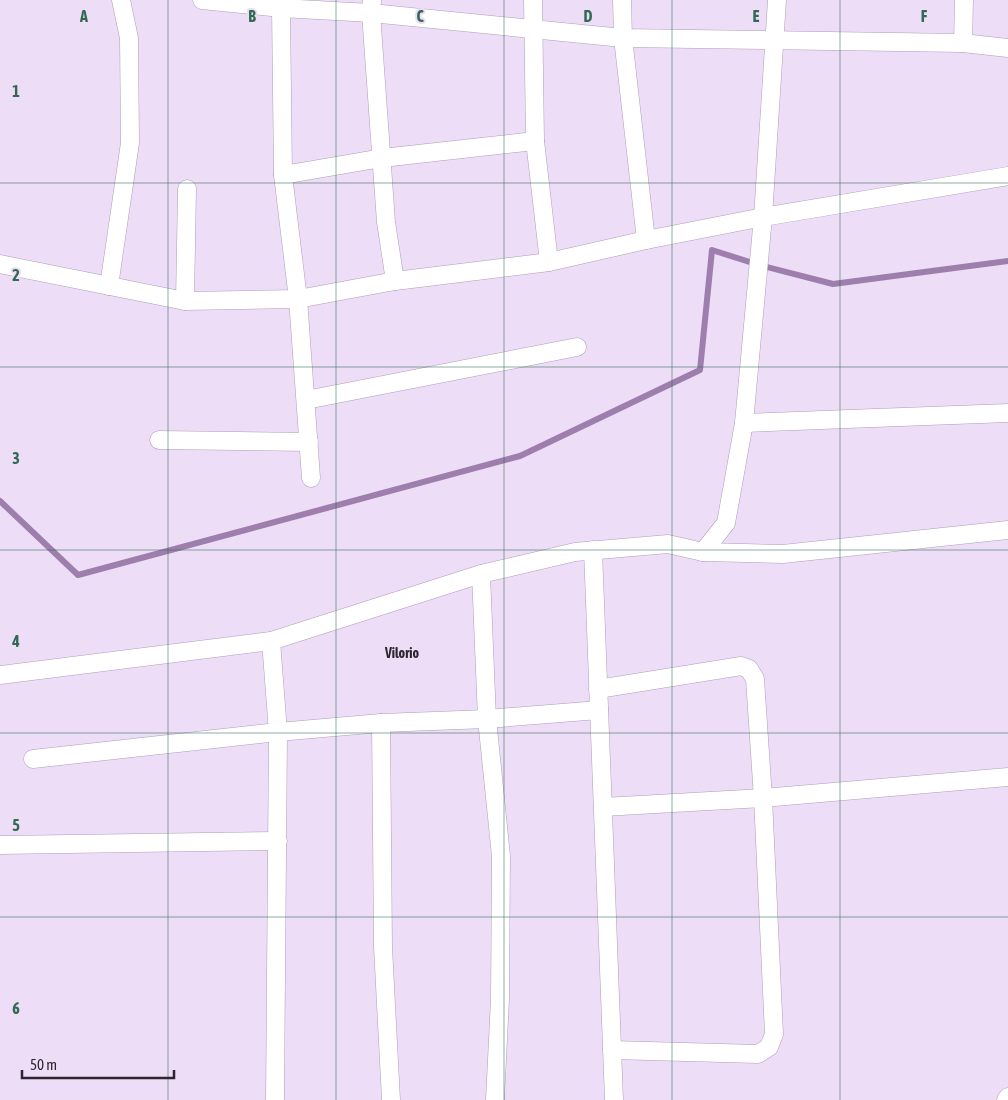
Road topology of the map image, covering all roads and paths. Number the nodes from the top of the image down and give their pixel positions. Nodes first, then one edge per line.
1 (121, 0) edge
2 (210, 0) edge
3 (533, 0) edge
4 (622, 0) edge
5 (776, 0) edge
6 (964, 0) edge
7 (371, 6) edge
8 (280, 8) junction
9 (533, 29) junction
10 (623, 38) junction
11 (773, 39) junction
12 (963, 43) junction
13 (1008, 48) edge
14 (535, 141) junction
15 (382, 158) junction
16 (283, 175) junction
17 (1008, 176) edge
18 (187, 189) dead end
19 (763, 217) junction
20 (646, 240) junction
21 (549, 262) junction
22 (0, 264) edge
23 (395, 281) junction
24 (109, 286) junction
25 (298, 299) junction
26 (185, 301) junction
27 (577, 347) dead end
28 (306, 400) junction
29 (1008, 414) edge
30 (744, 423) junction
31 (159, 440) dead end
32 (309, 442) junction
33 (311, 478) dead end
34 (1008, 530) edge
35 (593, 550) junction
36 (703, 552) junction
37 (481, 574) junction
38 (271, 641) junction
39 (0, 674) edge
40 (598, 689) junction
41 (599, 710) junction
42 (487, 719) junction
43 (381, 723) junction
44 (278, 732) junction
45 (33, 759) dead end
46 (1008, 777) edge
47 (763, 798) junction
48 (603, 807) junction
49 (278, 840) junction
50 (0, 845) edge
51 (612, 1050) junction
52 (1008, 1096) edge
53 (275, 1100) edge
54 (391, 1100) edge
55 (495, 1100) edge
56 (614, 1100) edge
57 (1006, 1100) edge

1 - 24 street
2 - 8 street
3 - 9 street
4 - 10 street
5 - 11 street
6 - 12 street
7 - 8 street
7 - 9 street
7 - 15 street
8 - 16 street
9 - 10 street
9 - 14 street
10 - 11 street
10 - 20 street
11 - 12 street
11 - 19 street
12 - 13 street
14 - 15 street
14 - 21 street
15 - 16 street
15 - 23 street
16 - 25 street
17 - 19 street
18 - 26 street
19 - 20 street
19 - 30 street
20 - 21 street
21 - 23 street
22 - 24 street
23 - 25 street
24 - 26 street
25 - 26 street
25 - 28 street
27 - 28 street
28 - 32 street
29 - 30 street
30 - 36 street
31 - 32 street
32 - 33 street
34 - 36 street
35 - 36 street
35 - 37 street
35 - 40 street
37 - 38 street
37 - 42 street
38 - 39 street
38 - 44 street
40 - 41 street
40 - 47 street
41 - 42 street
41 - 48 street
42 - 43 street
42 - 55 street
43 - 44 street
43 - 54 street
44 - 45 street
44 - 49 street
46 - 47 street
47 - 48 street
47 - 51 street
48 - 51 street
49 - 50 street
49 - 53 street
51 - 56 street
52 - 57 street

